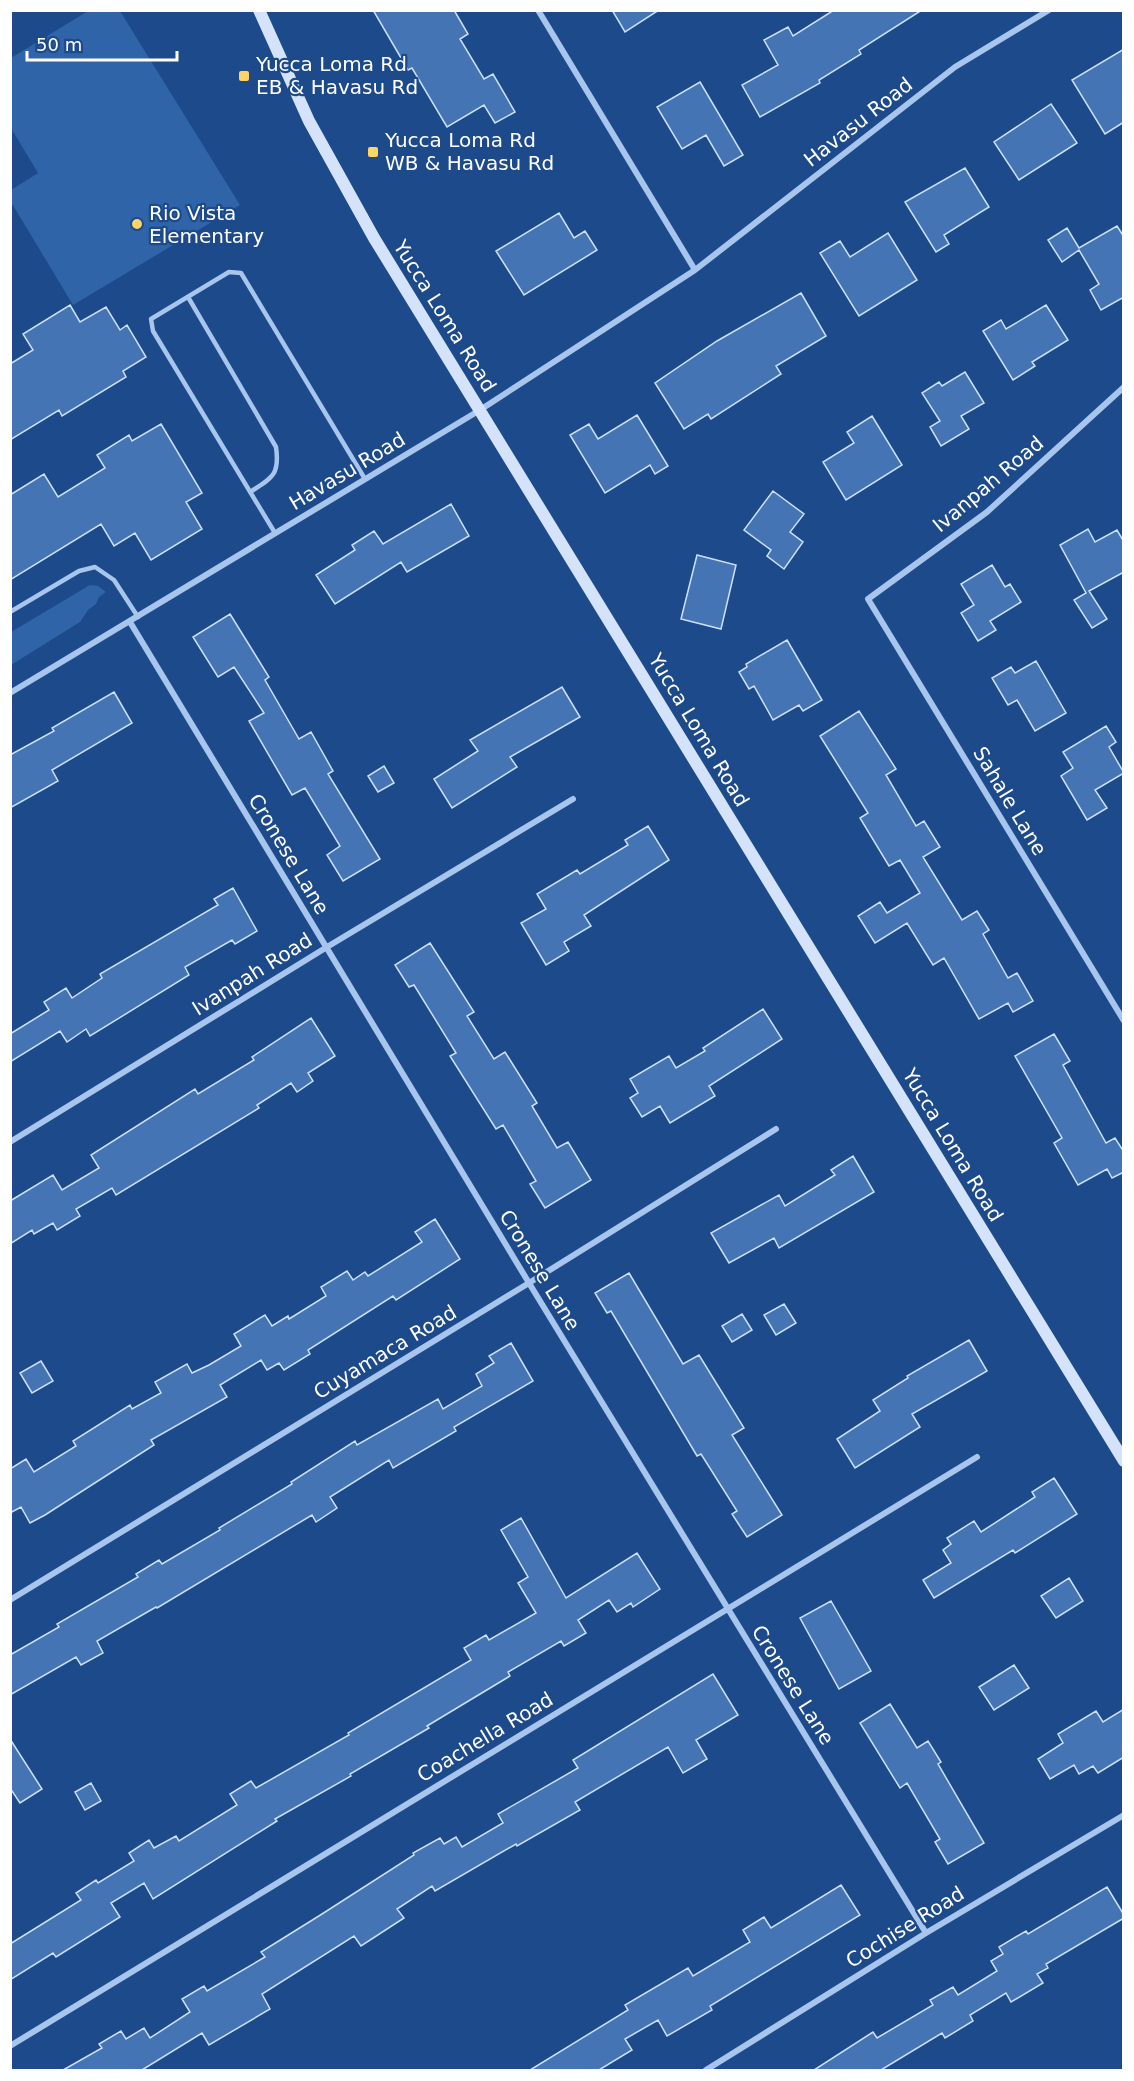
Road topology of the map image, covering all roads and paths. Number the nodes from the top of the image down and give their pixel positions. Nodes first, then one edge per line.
1 (259, 10) edge
2 (538, 10) edge
3 (1049, 10) edge
4 (695, 270) junction
5 (188, 297) junction
6 (1124, 387) edge
7 (480, 410) junction
8 (365, 479) junction
9 (250, 492) junction
10 (276, 533) junction
11 (867, 599) joint
12 (10, 612) edge
13 (138, 617) junction
14 (130, 622) junction
15 (10, 693) edge
16 (573, 799) dead end
17 (327, 947) junction
18 (1124, 1021) edge
19 (776, 1129) dead end
20 (10, 1142) edge
21 (529, 1283) junction
22 (977, 1457) dead end
23 (1124, 1461) edge
24 (10, 1600) edge
25 (727, 1609) junction
26 (1124, 1815) edge
27 (926, 1933) junction
28 (10, 2046) edge
29 (706, 2070) edge

1 - 7 main road, Yucca Loma Road
2 - 4 street
3 - 4 street, Havasu Road
4 - 7 street, Havasu Road
5 - 8 lane
5 - 9 lane
5 - 9 lane
6 - 11 street, Ivanpah Road
7 - 8 street, Havasu Road
7 - 23 main road, Yucca Loma Road
8 - 10 street, Havasu Road
9 - 10 lane
10 - 13 street, Havasu Road
11 - 18 street, Sahale Lane
12 - 13 lane
13 - 14 street, Havasu Road
14 - 15 street, Havasu Road
14 - 17 street, Cronese Lane
16 - 17 street, Ivanpah Road
17 - 20 street, Ivanpah Road
17 - 21 street, Cronese Lane
19 - 21 street, Cuyamaca Road
21 - 24 street, Cuyamaca Road
21 - 25 street, Cronese Lane
22 - 25 street, Coachella Road
25 - 27 street, Cronese Lane
25 - 28 street, Coachella Road
26 - 27 street, Cochise Road
27 - 29 street, Cochise Road

